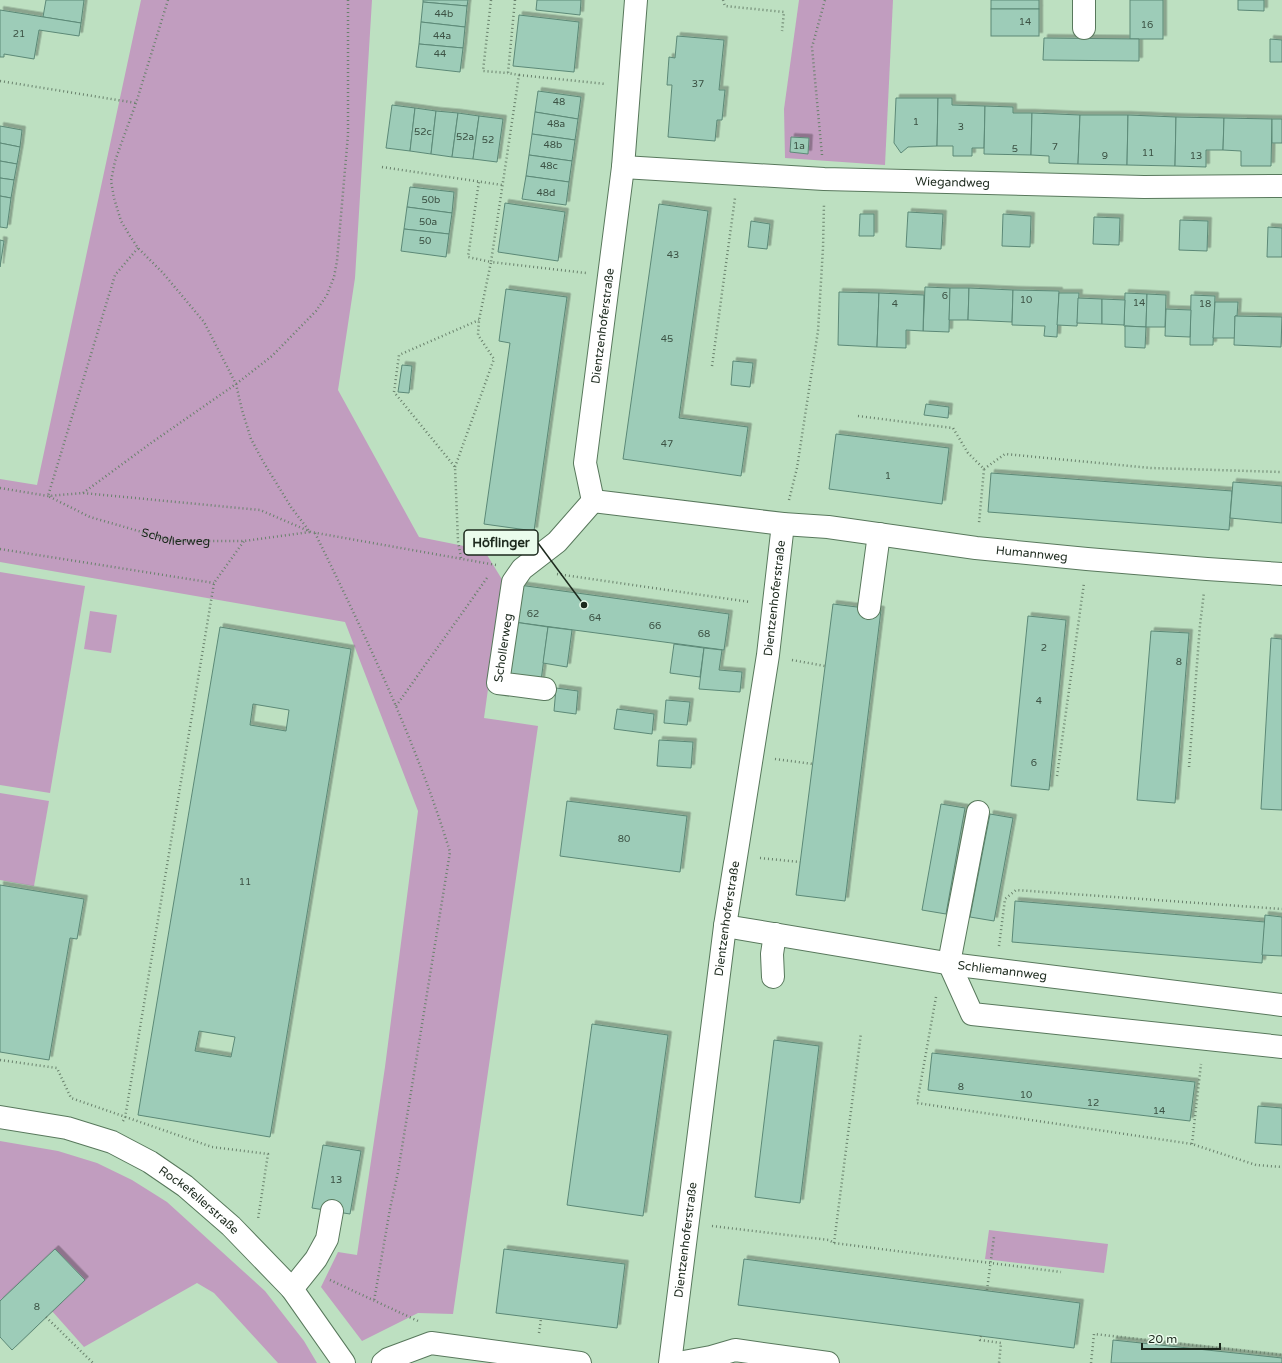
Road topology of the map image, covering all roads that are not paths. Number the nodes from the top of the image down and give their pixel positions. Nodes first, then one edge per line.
1 (636, 0) edge
2 (1084, 0) edge
3 (1084, 28) dead end
4 (622, 167) junction
5 (1282, 186) edge
6 (593, 501) junction
7 (783, 524) junction
8 (878, 534) junction
9 (1282, 574) edge
10 (869, 608) dead end
11 (544, 689) dead end
12 (978, 812) dead end
13 (725, 926) junction
14 (775, 934) junction
15 (950, 963) junction
16 (773, 977) dead end
17 (1282, 1005) edge
18 (1282, 1047) edge
19 (0, 1117) edge
20 (332, 1211) dead end
21 (292, 1288) junction
22 (344, 1363) edge
23 (383, 1363) edge
24 (580, 1363) edge
25 (670, 1363) edge
26 (678, 1363) edge
27 (828, 1363) edge

1 - 4 street, Dientzenhoferstraße
2 - 3 street
4 - 5 street, Wiegandweg
4 - 6 street, Dientzenhoferstraße
6 - 7 street, Dientzenhoferstraße
6 - 11 street, Schollerweg
7 - 8 street, Humannweg
7 - 13 street, Dientzenhoferstraße
8 - 9 street, Humannweg
8 - 10 street
12 - 15 street
13 - 14 street, Schliemannweg
13 - 25 street, Dientzenhoferstraße
14 - 15 street, Schliemannweg
14 - 16 street
15 - 17 street, Schliemannweg
15 - 18 street
19 - 21 street, Rockefellerstraße
20 - 21 street
21 - 22 street, Rockefellerstraße
23 - 24 street
26 - 27 street

